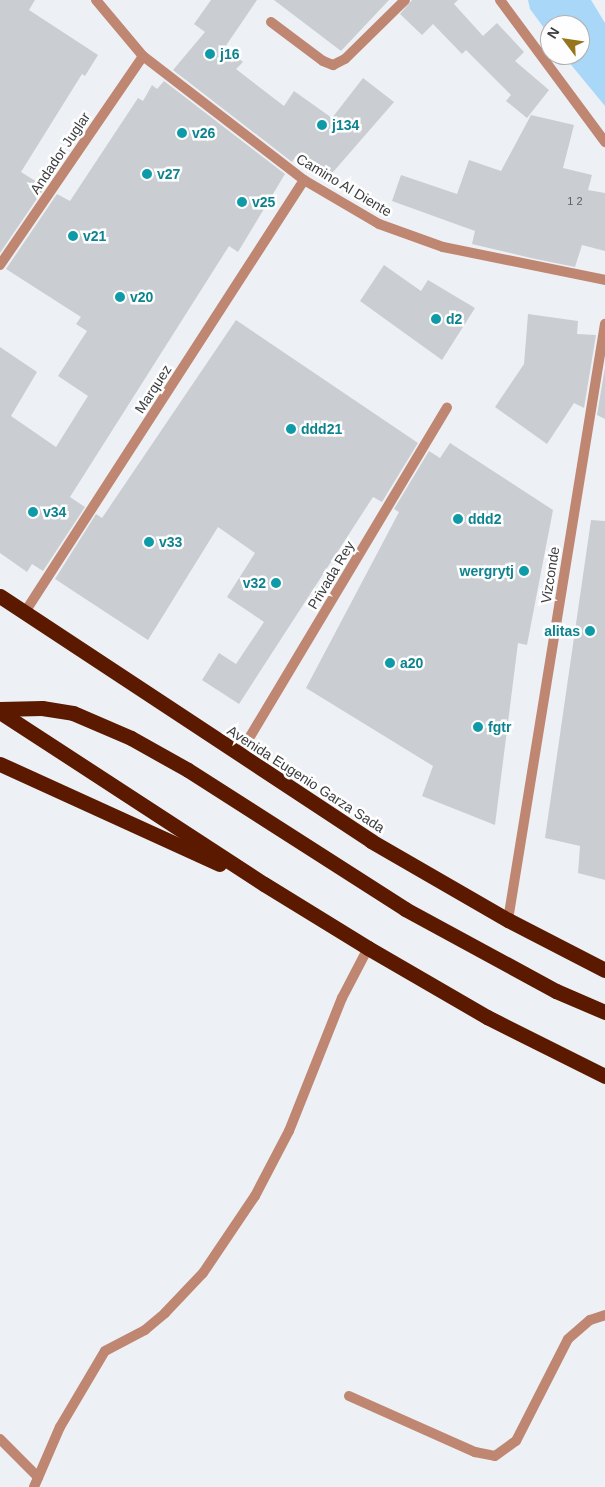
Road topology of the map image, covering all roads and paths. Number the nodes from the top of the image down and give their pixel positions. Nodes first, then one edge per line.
1 (96, 0) edge
2 (404, 0) edge
3 (500, 0) edge
4 (271, 22) dead end
5 (143, 56) junction
6 (605, 142) edge
7 (304, 180) junction
8 (0, 266) edge
9 (605, 280) edge
10 (605, 324) edge
11 (447, 408) dead end
12 (0, 596) edge
13 (25, 612) junction
14 (0, 710) edge
15 (239, 756) junction
16 (0, 764) edge
17 (264, 884) junction
18 (508, 920) junction
19 (368, 948) junction
20 (605, 970) edge
21 (605, 1012) edge
22 (605, 1076) edge
23 (605, 1315) edge
24 (348, 1396) dead end
25 (0, 1439) edge
26 (38, 1477) junction
27 (34, 1487) edge

1 - 5 street, Camino Al Diente
2 - 4 street
3 - 6 street
5 - 7 street, Camino Al Diente
5 - 8 street, Andador Juglar
7 - 9 street, Camino Al Diente
7 - 13 street, Marquez
10 - 18 street, Vizconde
11 - 15 street, Privada Rey
12 - 13 highway, Avenida Eugenio Garza Sada
13 - 15 highway, Avenida Eugenio Garza Sada
14 - 17 highway
14 - 21 highway
15 - 18 highway, Avenida Eugenio Garza Sada
16 - 17 highway
17 - 19 highway
18 - 20 highway, Avenida Eugenio Garza Sada
19 - 22 highway
19 - 26 street
23 - 24 street
25 - 26 street
26 - 27 street

